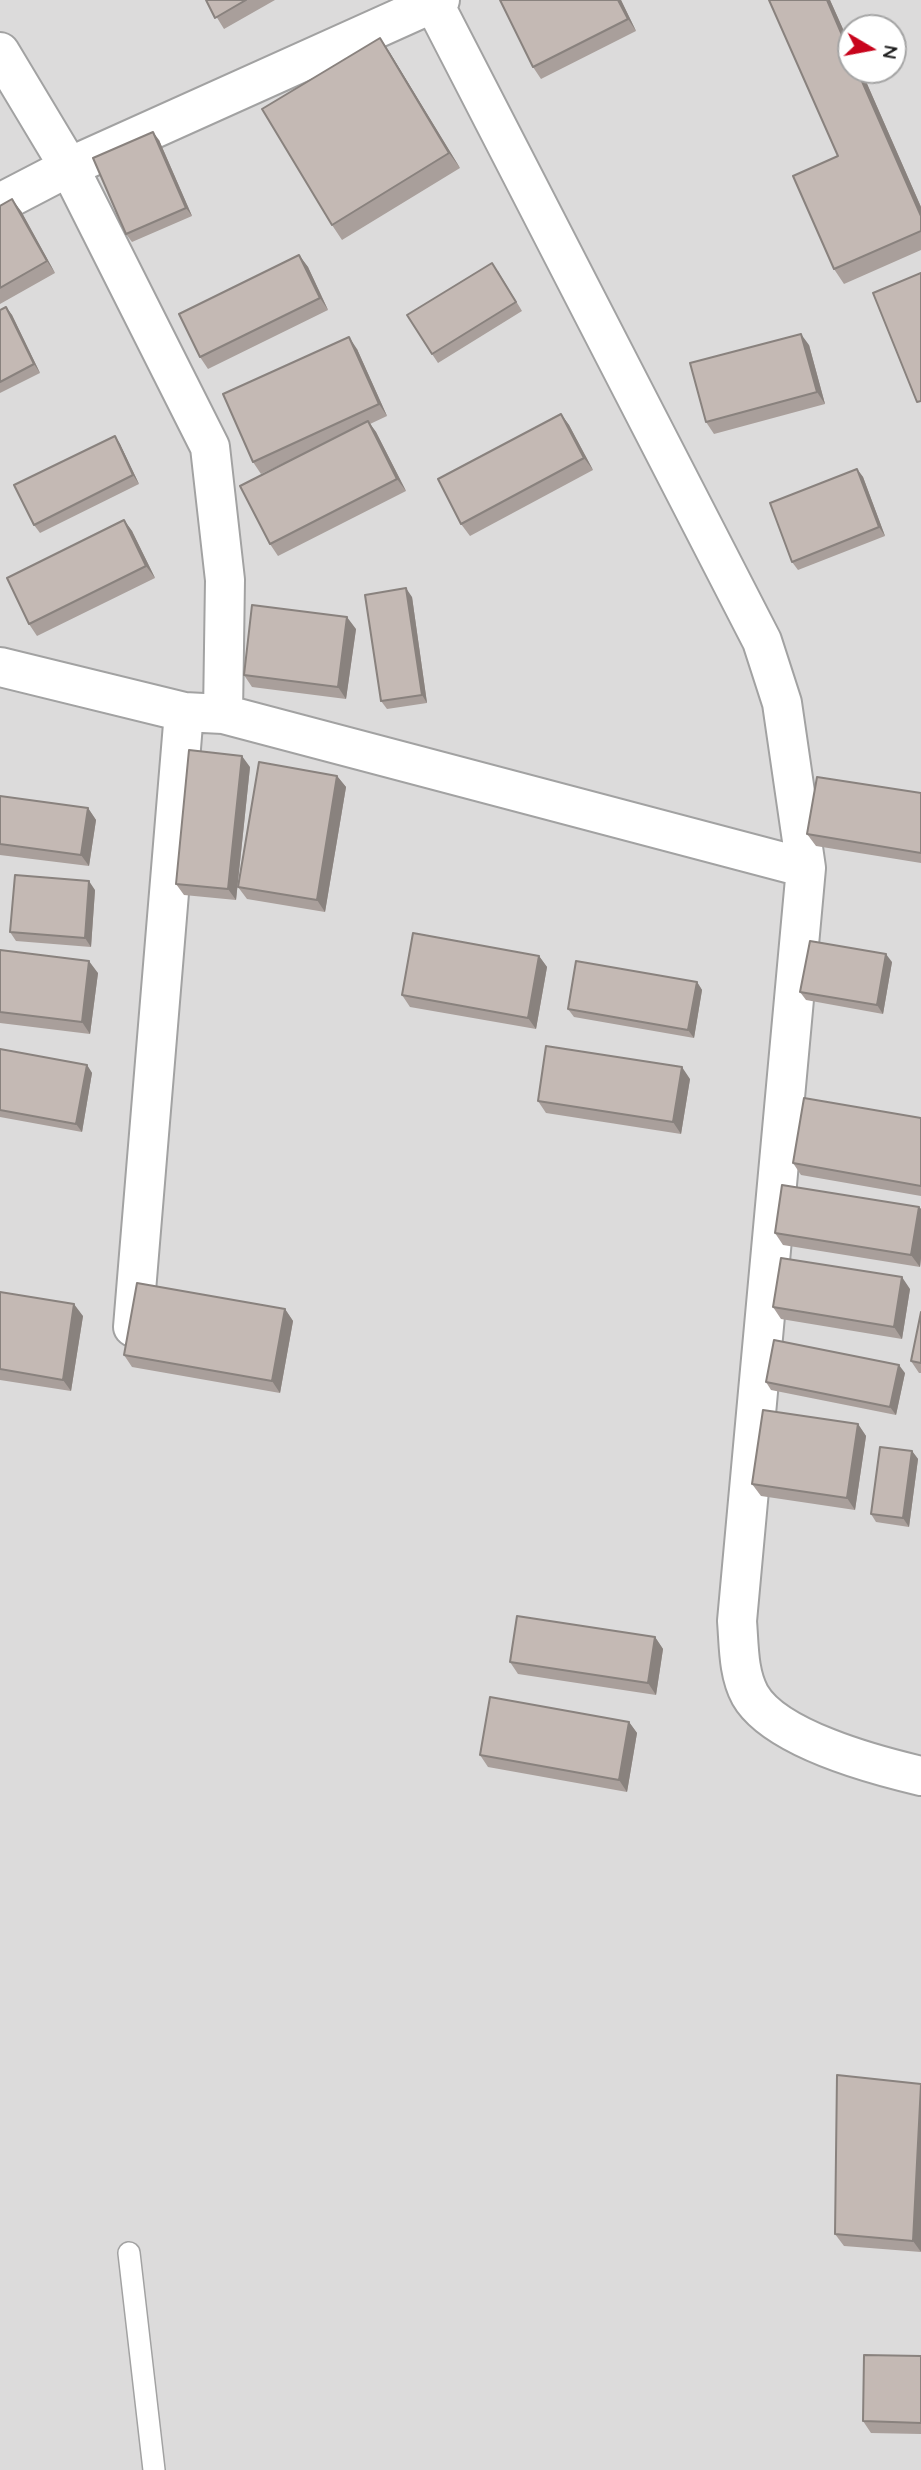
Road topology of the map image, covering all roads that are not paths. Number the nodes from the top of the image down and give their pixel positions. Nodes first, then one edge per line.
1 (436, 1) edge
2 (0, 52) edge
3 (69, 167) junction
4 (0, 203) edge
5 (0, 667) edge
6 (184, 712) junction
7 (223, 714) junction
8 (806, 868) junction
9 (133, 1326) edge
10 (921, 1776) edge
11 (130, 2253) dead end
12 (154, 2470) edge

1 - 3 street
1 - 8 street
2 - 3 street
3 - 4 street
3 - 7 street
5 - 6 street
6 - 7 street
6 - 9 street
7 - 8 street
8 - 10 street
11 - 12 lane

